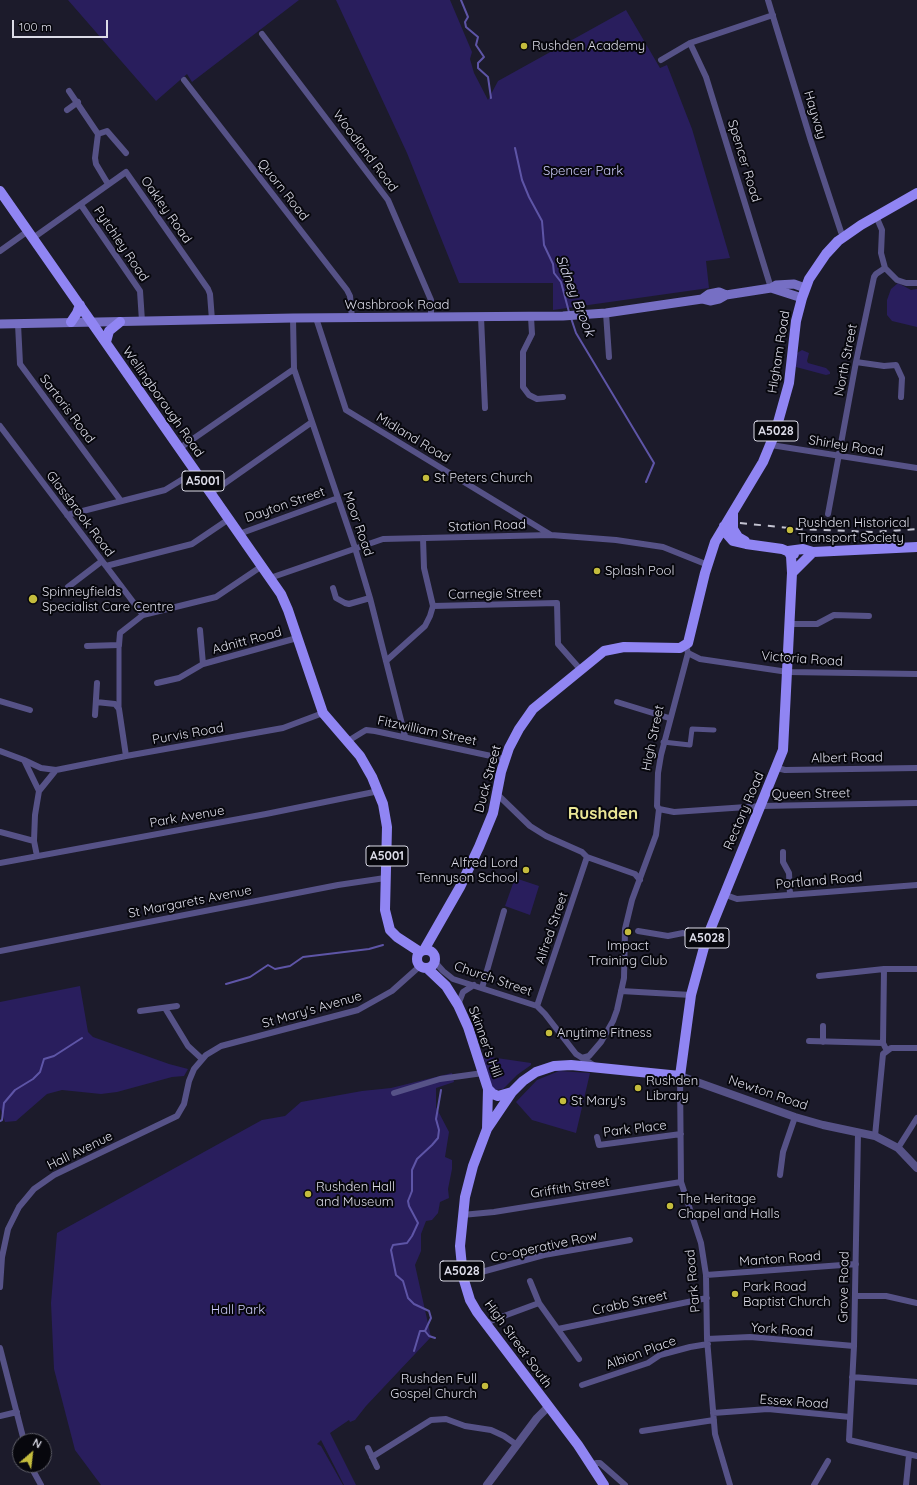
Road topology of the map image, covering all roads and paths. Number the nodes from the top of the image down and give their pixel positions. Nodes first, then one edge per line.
1 (768, 0) edge
2 (773, 16) junction
3 (262, 34) dead end
4 (690, 43) junction
5 (661, 60) dead end
6 (184, 80) dead end
7 (69, 91) dead end
8 (78, 102) junction
9 (68, 110) dead end
10 (98, 134) junction
11 (126, 153) dead end
12 (108, 184) junction
13 (0, 191) edge
14 (917, 193) edge
15 (81, 205) junction
16 (876, 216) junction
17 (30, 235) junction
18 (844, 236) junction
19 (0, 251) edge
20 (885, 268) junction
21 (917, 283) edge
22 (771, 288) junction
23 (804, 293) junction
24 (80, 305) junction
25 (606, 313) junction
26 (431, 317) junction
27 (481, 317) junction
28 (532, 317) junction
29 (293, 318) junction
30 (316, 318) junction
31 (352, 318) junction
32 (212, 320) junction
33 (142, 321) junction
34 (71, 322) junction
35 (91, 322) junction
36 (120, 322) junction
37 (0, 324) edge
38 (18, 324) junction
39 (106, 342) junction
40 (608, 357) dead end
41 (856, 362) junction
42 (294, 369) junction
43 (563, 397) dead end
44 (901, 397) dead end
45 (485, 408) dead end
46 (312, 422) junction
47 (0, 426) edge
48 (771, 445) junction
49 (180, 448) junction
50 (839, 456) junction
51 (917, 468) edge
52 (196, 471) junction
53 (211, 493) junction
54 (338, 498) junction
55 (121, 501) junction
56 (733, 512) junction
57 (828, 514) dead end
58 (67, 516) junction
59 (229, 519) junction
60 (724, 526) junction
61 (239, 534) junction
62 (551, 535) junction
63 (423, 538) junction
64 (734, 538) junction
65 (917, 547) edge
66 (355, 548) junction
67 (714, 549) junction
68 (788, 551) junction
69 (813, 552) junction
70 (102, 561) junction
71 (708, 565) junction
72 (106, 566) junction
73 (262, 566) junction
74 (792, 573) junction
75 (270, 578) junction
76 (68, 587) dead end
77 (333, 588) dead end
78 (370, 598) junction
79 (432, 606) junction
80 (143, 615) junction
81 (869, 616) dead end
82 (789, 624) junction
83 (200, 630) dead end
84 (297, 638) junction
85 (119, 645) junction
86 (87, 646) dead end
87 (687, 650) junction
88 (386, 661) junction
89 (203, 664) junction
90 (580, 669) junction
91 (788, 672) junction
92 (917, 674) edge
93 (97, 683) dead end
94 (157, 683) dead end
95 (0, 701) edge
96 (96, 702) junction
97 (617, 702) dead end
98 (119, 709) junction
99 (30, 710) dead end
100 (323, 714) junction
101 (95, 715) dead end
102 (669, 718) junction
103 (714, 730) dead end
104 (405, 736) junction
105 (348, 741) junction
106 (663, 742) junction
107 (0, 751) edge
108 (126, 756) junction
109 (505, 759) junction
110 (24, 760) junction
111 (777, 768) junction
112 (917, 768) edge
113 (56, 770) junction
114 (39, 791) junction
115 (378, 791) junction
116 (497, 794) junction
117 (917, 803) edge
118 (761, 806) junction
119 (659, 809) junction
120 (0, 832) edge
121 (34, 841) junction
122 (783, 852) dead end
123 (37, 856) junction
124 (587, 857) junction
125 (0, 863) edge
126 (385, 878) junction
127 (640, 880) junction
128 (917, 885) edge
129 (724, 894) junction
130 (790, 895) junction
131 (504, 911) dead end
132 (638, 931) dead end
133 (706, 940) junction
134 (0, 951) edge
135 (422, 951) junction
136 (427, 965) junction
137 (884, 969) junction
138 (917, 969) edge
139 (819, 976) dead end
140 (474, 985) junction
141 (482, 988) junction
142 (621, 991) junction
143 (691, 995) junction
144 (458, 1005) junction
145 (177, 1006) dead end
146 (537, 1006) junction
147 (165, 1008) junction
148 (140, 1011) dead end
149 (823, 1026) dead end
150 (809, 1041) dead end
151 (823, 1042) junction
152 (883, 1043) junction
153 (917, 1048) edge
154 (886, 1049) junction
155 (576, 1054) junction
156 (582, 1058) junction
157 (202, 1059) junction
158 (571, 1065) junction
159 (599, 1068) junction
160 (483, 1073) junction
161 (680, 1076) junction
162 (488, 1089) junction
163 (512, 1092) junction
164 (394, 1093) dead end
165 (795, 1117) junction
166 (917, 1118) edge
167 (487, 1129) junction
168 (858, 1133) junction
169 (681, 1134) junction
170 (875, 1136) junction
171 (597, 1137) dead end
172 (898, 1148) junction
173 (917, 1168) edge
174 (780, 1175) dead end
175 (681, 1182) junction
176 (462, 1215) junction
177 (630, 1240) dead end
178 (2, 1244) edge
179 (856, 1264) junction
180 (706, 1275) junction
181 (463, 1277) junction
182 (530, 1281) dead end
183 (0, 1288) edge
184 (855, 1296) junction
185 (707, 1298) junction
186 (539, 1303) junction
187 (917, 1303) edge
188 (486, 1324) junction
189 (558, 1329) junction
190 (708, 1342) junction
191 (854, 1346) junction
192 (0, 1348) edge
193 (579, 1359) dead end
194 (852, 1377) junction
195 (917, 1382) edge
196 (582, 1385) dead end
197 (548, 1407) junction
198 (17, 1412) junction
199 (0, 1416) edge
200 (713, 1416) junction
201 (850, 1417) junction
202 (642, 1431) dead end
203 (22, 1433) edge
204 (517, 1445) junction
205 (368, 1448) dead end
206 (909, 1455) junction
207 (917, 1456) edge
208 (372, 1457) junction
209 (828, 1461) dead end
210 (592, 1465) junction
211 (377, 1467) dead end
212 (35, 1473) edge
213 (42, 1485) edge
214 (487, 1485) edge
215 (604, 1485) edge
216 (625, 1485) edge
217 (730, 1485) edge
218 (814, 1485) edge
219 (906, 1485) edge

1 - 2 street, Hayway
2 - 4 street
2 - 18 street, Hayway
3 - 26 street, Woodland Road
4 - 5 street
4 - 22 street, Spencer Road
6 - 31 street, Quorn Road
7 - 8 street
8 - 9 street
8 - 10 street
10 - 11 street
10 - 12 street
12 - 15 street, Oakley Road
12 - 32 street, Oakley Road
13 - 17 main road, Wellingborough Road / A5001
14 - 16 main road, Higham Road / A5028
15 - 17 street, Oakley Road
15 - 33 street, Pytchley Road
16 - 18 main road, Higham Road / A5028
16 - 20 street
17 - 19 street, Oakley Road
17 - 24 main road, Wellingborough Road / A5001
18 - 23 main road, Higham Road / A5028
20 - 21 street
20 - 41 street, North Street
22 - 23 main road, Washbrook Road
22 - 25 main road, Washbrook Road
23 - 48 main road, Higham Road / A5028
24 - 34 main road
24 - 35 main road, Wellingborough Road / A5001
25 - 28 main road, Washbrook Road
25 - 40 street
26 - 27 main road, Washbrook Road
26 - 31 main road, Washbrook Road
27 - 28 main road, Washbrook Road
27 - 45 street
28 - 43 street
29 - 30 main road, Washbrook Road
29 - 32 main road, Washbrook Road
29 - 42 street, Moor Road
30 - 31 main road, Washbrook Road
30 - 62 street, Midland Road
32 - 33 main road, Washbrook Road
33 - 36 main road, Washbrook Road
34 - 35 main road, Washbrook Road
34 - 38 main road, Washbrook Road
35 - 36 main road, Washbrook Road
35 - 39 main road, Wellingborough Road / A5001
36 - 39 main road
37 - 38 main road, Washbrook Road
38 - 55 street, Sartoris Road
39 - 49 main road, Wellingborough Road / A5001
41 - 44 street
41 - 50 street, North Street
42 - 46 street, Moor Road
42 - 49 street
46 - 53 street
46 - 54 street, Moor Road
47 - 58 street, Glassbrook Road
48 - 50 street, Shirley Road
48 - 56 main road, Higham Road / A5028
49 - 52 main road, Wellingborough Road / A5001
50 - 51 street, Shirley Road
50 - 57 street, North Street
52 - 53 main road, Wellingborough Road / A5001
52 - 55 street
53 - 59 main road, Wellingborough Road / A5001
54 - 61 street, Dayton Street
54 - 66 street, Moor Road
55 - 58 street
56 - 60 main road, High Street / A5028
56 - 64 main road
58 - 70 street, Glassbrook Road
59 - 61 main road, Wellingborough Road / A5001
59 - 72 street
60 - 64 main road
60 - 67 main road, High Street / A5028
61 - 73 main road, Wellingborough Road / A5001
62 - 63 street, Station Road
62 - 71 street, Station Road
63 - 66 street, Station Road
63 - 79 street
64 - 67 main road
64 - 68 main road
65 - 69 main road
66 - 75 street, Station Road
66 - 78 street, Moor Road
67 - 71 main road, High Street / A5028
68 - 69 main road
68 - 74 main road, Rectory Road / A5028
69 - 74 main road
70 - 72 street, Glassbrook Road
70 - 76 street
71 - 87 main road, High Street / A5028
72 - 80 street, Glassbrook Road
73 - 75 main road, Wellingborough Road / A5001
73 - 80 street
74 - 82 main road, Rectory Road / A5028
75 - 84 main road, Wellingborough Road / A5001
77 - 78 street
78 - 88 street, Moor Road
79 - 88 street
79 - 90 street, Carnegie Street
80 - 85 street
81 - 82 street
82 - 91 main road, Rectory Road / A5028
83 - 89 street, Adnitt Road
84 - 89 street, Adnitt Road
84 - 100 main road, Wellingborough Road / A5001
85 - 86 street
85 - 98 street
87 - 90 main road, Duck Street
87 - 91 street, Victoria Road
87 - 102 street, High Street
88 - 104 street, Moor Road
89 - 94 street, Adnitt Road
90 - 109 main road, Duck Street
91 - 92 street, Victoria Road
91 - 111 main road, Rectory Road / A5028
93 - 96 street
95 - 99 street
96 - 98 street
96 - 101 street
97 - 102 street
98 - 108 street
100 - 105 main road, Wellingborough Road / A5001
100 - 108 street, Purvis Road
102 - 106 street, High Street
103 - 106 street
104 - 105 street, Fitzwilliam Street
104 - 109 street, Fitzwilliam Street
105 - 115 main road, Wellingborough Road / A5001
106 - 119 street, High Street
107 - 110 street, Purvis Road
108 - 113 street, Purvis Road
109 - 116 main road, Duck Street
110 - 113 street, Purvis Road
110 - 114 street
111 - 112 street, Albert Road
111 - 118 main road, Rectory Road / A5028
113 - 114 street
114 - 121 street
115 - 123 street, Park Avenue
115 - 126 main road, Wellingborough Road / A5001
116 - 124 street
116 - 135 main road, Duck Street
117 - 118 street, Queen Street
118 - 119 street, Queen Street
118 - 129 main road, Rectory Road / A5028
119 - 127 street, High Street
120 - 121 street
121 - 123 street
122 - 130 street
123 - 125 street, Park Avenue
124 - 127 street
124 - 146 street, Alfred Street
126 - 134 street, St Margarets Avenue
126 - 135 main road, Wellingborough Road / A5001
127 - 142 street, High Street
128 - 130 street, Portland Road
129 - 130 street, Portland Road
129 - 133 main road, Rectory Road / A5028
131 - 141 street
132 - 133 street
133 - 143 main road, Rectory Road / A5028
135 - 136 main road
135 - 136 main road, A5028
136 - 140 street, Church Street
136 - 144 main road, Skinner's Hill / A5028
136 - 157 street, St Mary's Avenue
137 - 138 street
137 - 139 street
137 - 152 street
140 - 141 street, Church Street
140 - 144 street
141 - 146 street, Church Street
142 - 143 street
142 - 156 street, High Street
143 - 161 main road, Rectory Road / A5028
144 - 160 main road, Skinner's Hill / A5028
145 - 147 street
146 - 155 street, Church Street
147 - 148 street
147 - 157 street
149 - 151 street
150 - 151 street
151 - 152 street
152 - 154 street
153 - 154 street
154 - 170 street
155 - 156 street, Church Street
155 - 158 street
156 - 159 street, Church Street
157 - 178 street, Hall Avenue
158 - 159 main road, A5028
158 - 163 main road, A5028
159 - 161 main road, Newton Road / A5028
160 - 162 main road, Skinner's Hill / A5028
160 - 164 street
161 - 165 street, Newton Road
161 - 169 street, Park Road
162 - 163 main road, Skinner's Hill
162 - 167 main road, Skinner's Hill / A5028
163 - 167 main road, High Street South / A5028
165 - 168 street, Newton Road
165 - 174 street
166 - 172 street
167 - 176 main road, High Street South / A5028
168 - 170 street, Newton Road
168 - 179 street, Grove Road
169 - 171 street, Park Place
169 - 175 street, Park Road
170 - 172 street, Newton Road
172 - 173 street, Newton Road
175 - 176 street, Griffith Street
175 - 180 street, Park Road
176 - 181 main road, High Street South / A5028
177 - 181 street, Co-operative Row
178 - 183 street, Hall Avenue
179 - 180 street, Manton Road
179 - 184 street, Grove Road
180 - 185 street, Park Road
181 - 188 main road, High Street South / A5028
182 - 186 street
184 - 187 street
184 - 191 street, Grove Road
185 - 189 street, Crabb Street
185 - 190 street, Park Road
186 - 188 street
186 - 189 street
188 - 197 main road, High Street South / A5028
189 - 193 street
190 - 191 street, York Road
190 - 196 street, Albion Place
190 - 200 street, Park Road
191 - 194 street, Grove Road
192 - 198 street
194 - 195 street
194 - 201 street, Grove Road
197 - 204 street
197 - 210 main road, A5028
198 - 199 street
198 - 203 street
200 - 201 street, Essex Road
200 - 202 street, Essex Road
200 - 217 street, Park Road
201 - 206 street, Grove Road
204 - 208 street
204 - 214 street
205 - 208 street
206 - 207 street
206 - 219 street
208 - 211 street
209 - 218 street
210 - 215 main road, A5028
210 - 216 street
212 - 213 street

